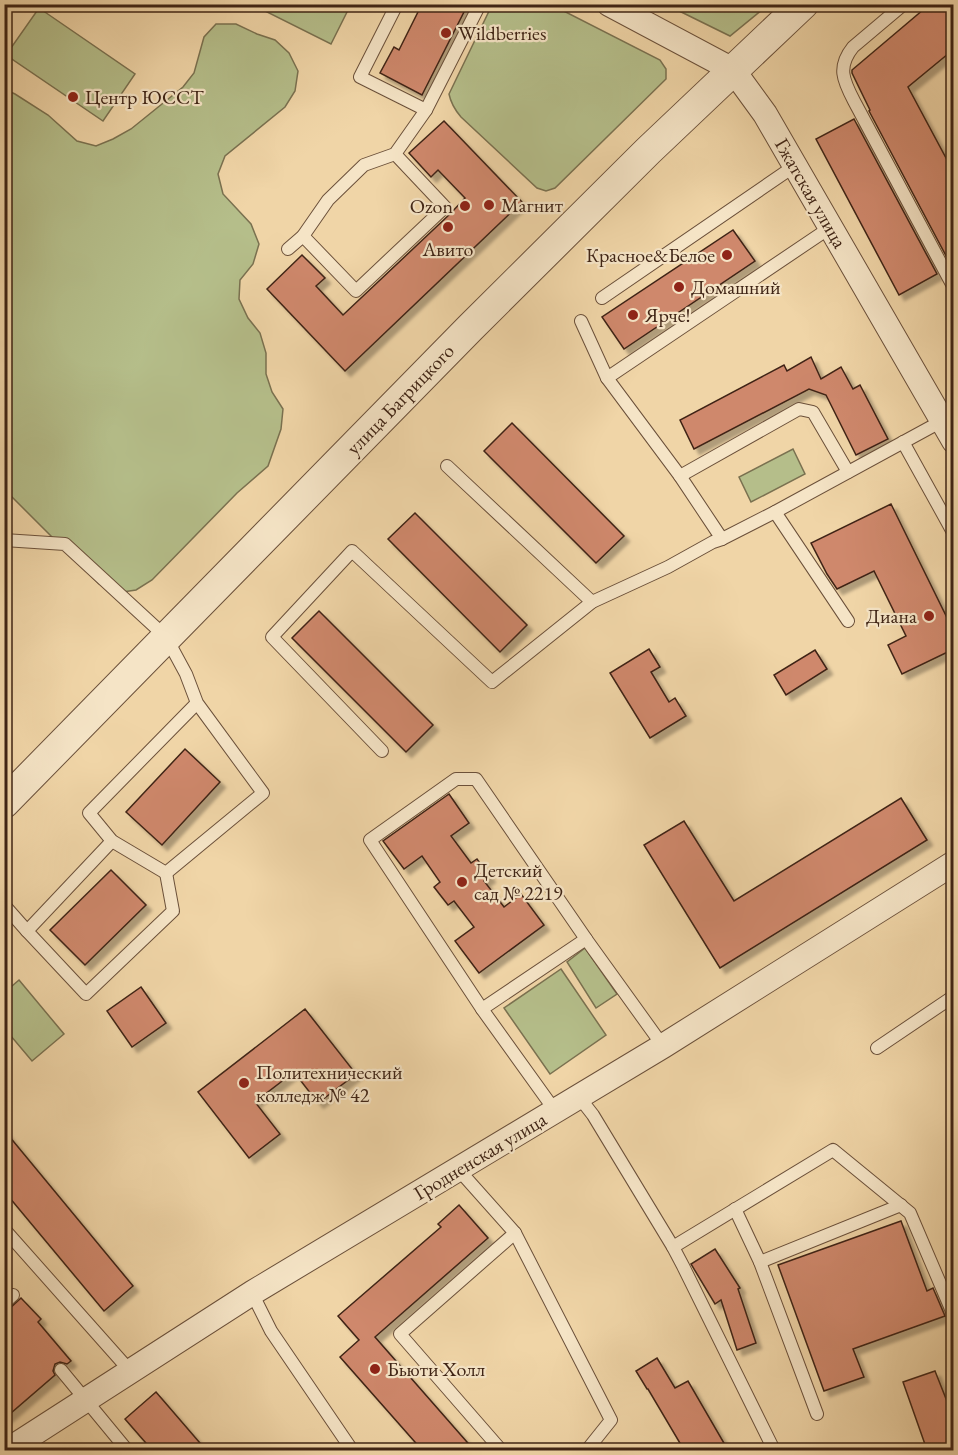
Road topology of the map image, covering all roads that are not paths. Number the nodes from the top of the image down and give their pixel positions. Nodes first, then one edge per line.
1 (397, 4) edge
2 (480, 4) edge
3 (609, 4) edge
4 (803, 4) edge
5 (904, 4) edge
6 (734, 70) junction
7 (426, 111) junction
8 (395, 154) junction
9 (796, 165) junction
10 (831, 227) junction
11 (303, 236) junction
12 (288, 249) dead end
13 (954, 288) edge
14 (602, 298) dead end
15 (581, 321) dead end
16 (607, 378) junction
17 (948, 431) edge
18 (903, 442) junction
19 (447, 466) dead end
20 (848, 472) junction
21 (680, 476) junction
22 (775, 512) junction
23 (954, 534) edge
24 (722, 539) junction
25 (4, 540) edge
26 (592, 602) junction
27 (848, 621) dead end
28 (166, 637) junction
29 (197, 703) junction
30 (382, 750) dead end
31 (4, 802) edge
32 (112, 841) junction
33 (954, 863) edge
34 (166, 873) junction
35 (4, 905) edge
36 (27, 931) junction
37 (586, 939) junction
38 (954, 996) edge
39 (482, 1009) junction
40 (663, 1046) junction
41 (877, 1048) dead end
42 (579, 1097) junction
43 (556, 1112) junction
44 (459, 1169) junction
45 (901, 1205) junction
46 (735, 1209) junction
47 (4, 1229) edge
48 (515, 1233) junction
49 (673, 1247) junction
50 (760, 1262) junction
51 (252, 1293) junction
52 (954, 1316) edge
53 (61, 1370) dead end
54 (131, 1372) junction
55 (86, 1400) junction
56 (817, 1414) dead end
57 (8, 1450) edge
58 (127, 1450) edge
59 (352, 1450) edge
60 (501, 1450) edge
61 (587, 1450) edge
62 (774, 1450) edge

1 - 7 lane
2 - 7 lane
3 - 6 street, Гжатская улица
4 - 6 street, улица Багрицкого
5 - 13 lane
6 - 9 street, Гжатская улица
6 - 28 street, улица Багрицкого
7 - 8 lane
8 - 11 lane
8 - 11 lane
9 - 10 street, Гжатская улица
9 - 14 lane
10 - 16 lane
10 - 17 street, Гжатская улица
11 - 12 lane
15 - 16 lane
16 - 21 lane
17 - 18 lane
18 - 20 lane
18 - 23 lane
19 - 26 lane
20 - 21 lane
20 - 22 lane
21 - 24 lane
22 - 24 lane
22 - 27 lane
24 - 26 lane
25 - 28 lane
26 - 30 lane
28 - 29 lane
28 - 31 street, улица Багрицкого
29 - 32 lane
29 - 34 lane
32 - 34 lane
32 - 36 lane
33 - 40 street, Гродненская улица
34 - 36 lane
35 - 36 lane
37 - 39 lane
37 - 39 lane
37 - 40 lane
38 - 41 lane
39 - 43 lane
40 - 42 street, Гродненская улица
42 - 43 street, Гродненская улица
42 - 49 lane
43 - 44 street, Гродненская улица
44 - 48 lane
44 - 51 street, Гродненская улица
45 - 46 lane
45 - 50 lane
45 - 52 lane
46 - 49 lane
46 - 50 lane
47 - 54 lane
48 - 60 lane
48 - 61 lane
49 - 62 lane
50 - 56 lane
51 - 54 street, Гродненская улица
51 - 59 lane
53 - 55 lane
54 - 55 street, Гродненская улица
55 - 57 street, Гродненская улица
55 - 58 lane

